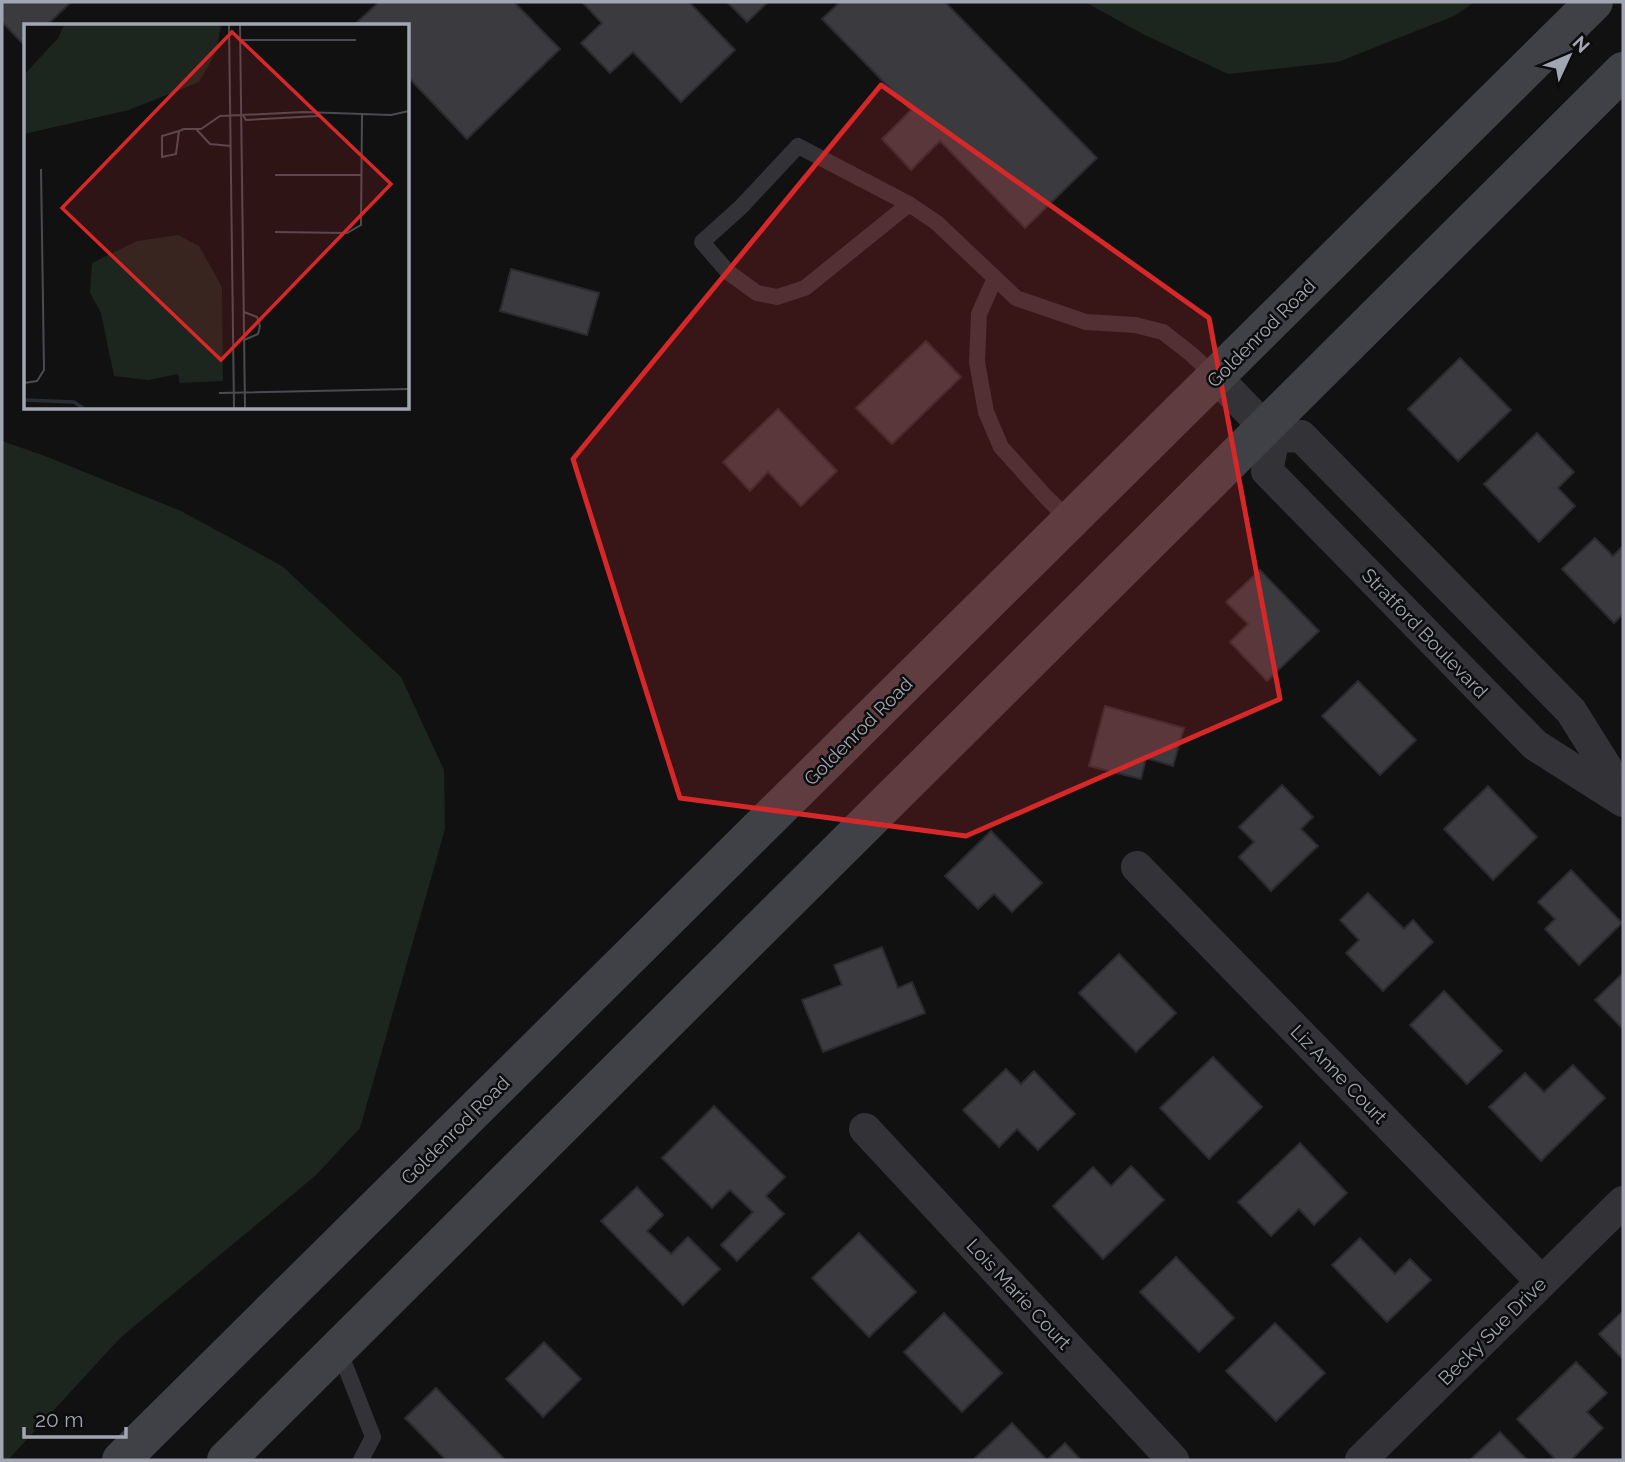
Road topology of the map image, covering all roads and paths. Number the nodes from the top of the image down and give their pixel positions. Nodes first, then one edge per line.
1 (1594, 2) edge
2 (1622, 68) edge
3 (909, 204) junction
4 (995, 278) junction
5 (1216, 377) junction
6 (1269, 433) junction
7 (1070, 521) junction
8 (1623, 794) edge
9 (1623, 801) edge
10 (1137, 867) dead end
11 (865, 1129) dead end
12 (1623, 1202) edge
13 (1542, 1282) junction
14 (338, 1348) junction
15 (121, 1460) edge
16 (226, 1460) edge
17 (361, 1460) edge
18 (1173, 1460) edge
19 (1361, 1460) edge

1 - 5 main road, Goldenrod Road
2 - 6 main road
3 - 3 lane
3 - 4 lane
4 - 5 lane
4 - 7 lane
5 - 6 street
5 - 7 main road, Goldenrod Road
6 - 8 street
6 - 9 street, Stratford Boulevard
6 - 14 main road
7 - 15 main road, Goldenrod Road
10 - 13 street, Liz Anne Court
11 - 18 street, Lois Marie Court
12 - 13 street, Becky Sue Drive
13 - 19 street, Becky Sue Drive
14 - 16 main road
14 - 17 lane

